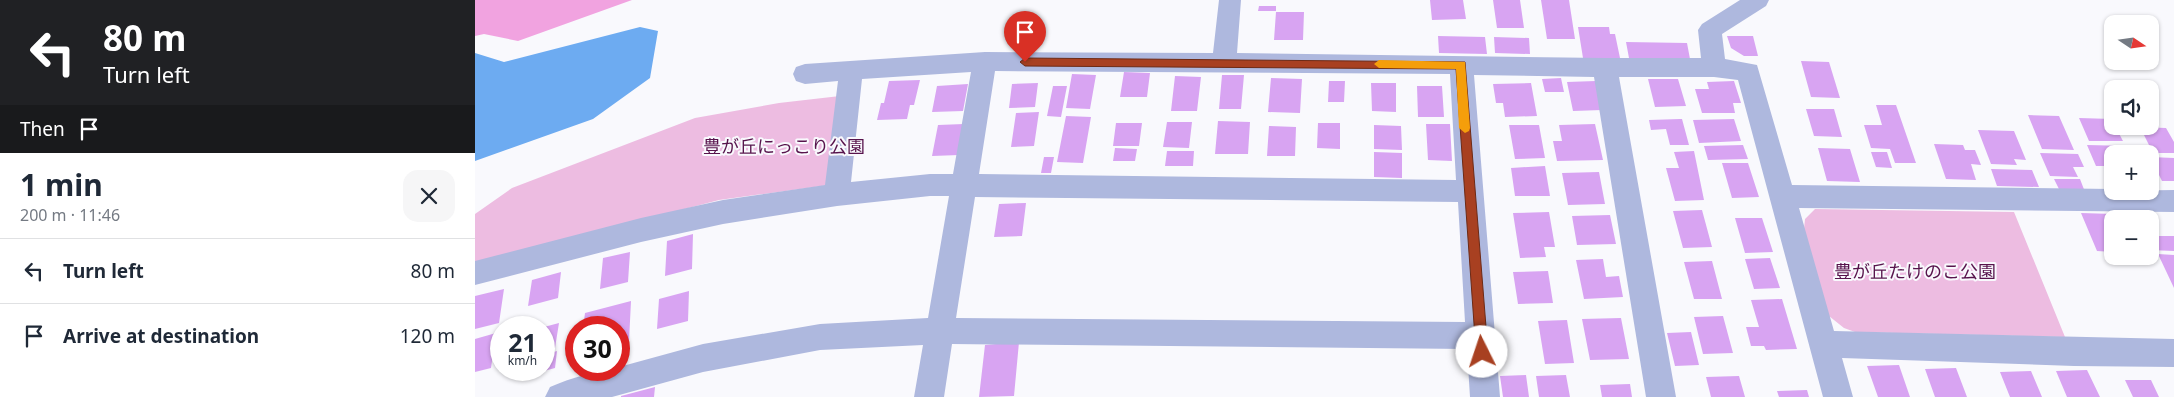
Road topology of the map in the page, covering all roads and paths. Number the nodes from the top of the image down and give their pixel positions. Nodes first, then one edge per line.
1 (1230, 0) edge
2 (1758, 0) edge
3 (985, 61) junction
4 (1224, 63) junction
5 (1461, 65) junction
6 (1714, 67) junction
7 (1605, 68) junction
8 (851, 72) junction
9 (805, 74) dead end
10 (966, 186) junction
11 (1469, 191) junction
12 (837, 195) junction
13 (1783, 196) junction
14 (2174, 201) edge
15 (475, 273) edge
16 (941, 330) junction
17 (1481, 336) junction
18 (1823, 344) junction
19 (2174, 353) edge
20 (560, 397) edge
21 (929, 397) edge
22 (1485, 397) edge
23 (1661, 397) edge
24 (1838, 397) edge

1 - 4 street
2 - 6 street
3 - 4 street
3 - 8 street
3 - 10 street
4 - 5 street
5 - 7 street
5 - 11 street
6 - 7 street
6 - 13 street
7 - 23 street
8 - 9 street
8 - 12 street
10 - 11 street
10 - 12 street
10 - 16 street
11 - 17 street
12 - 15 street
13 - 14 street
13 - 18 street
16 - 17 street
16 - 20 street
16 - 21 street
17 - 22 street
18 - 19 street
18 - 24 street

